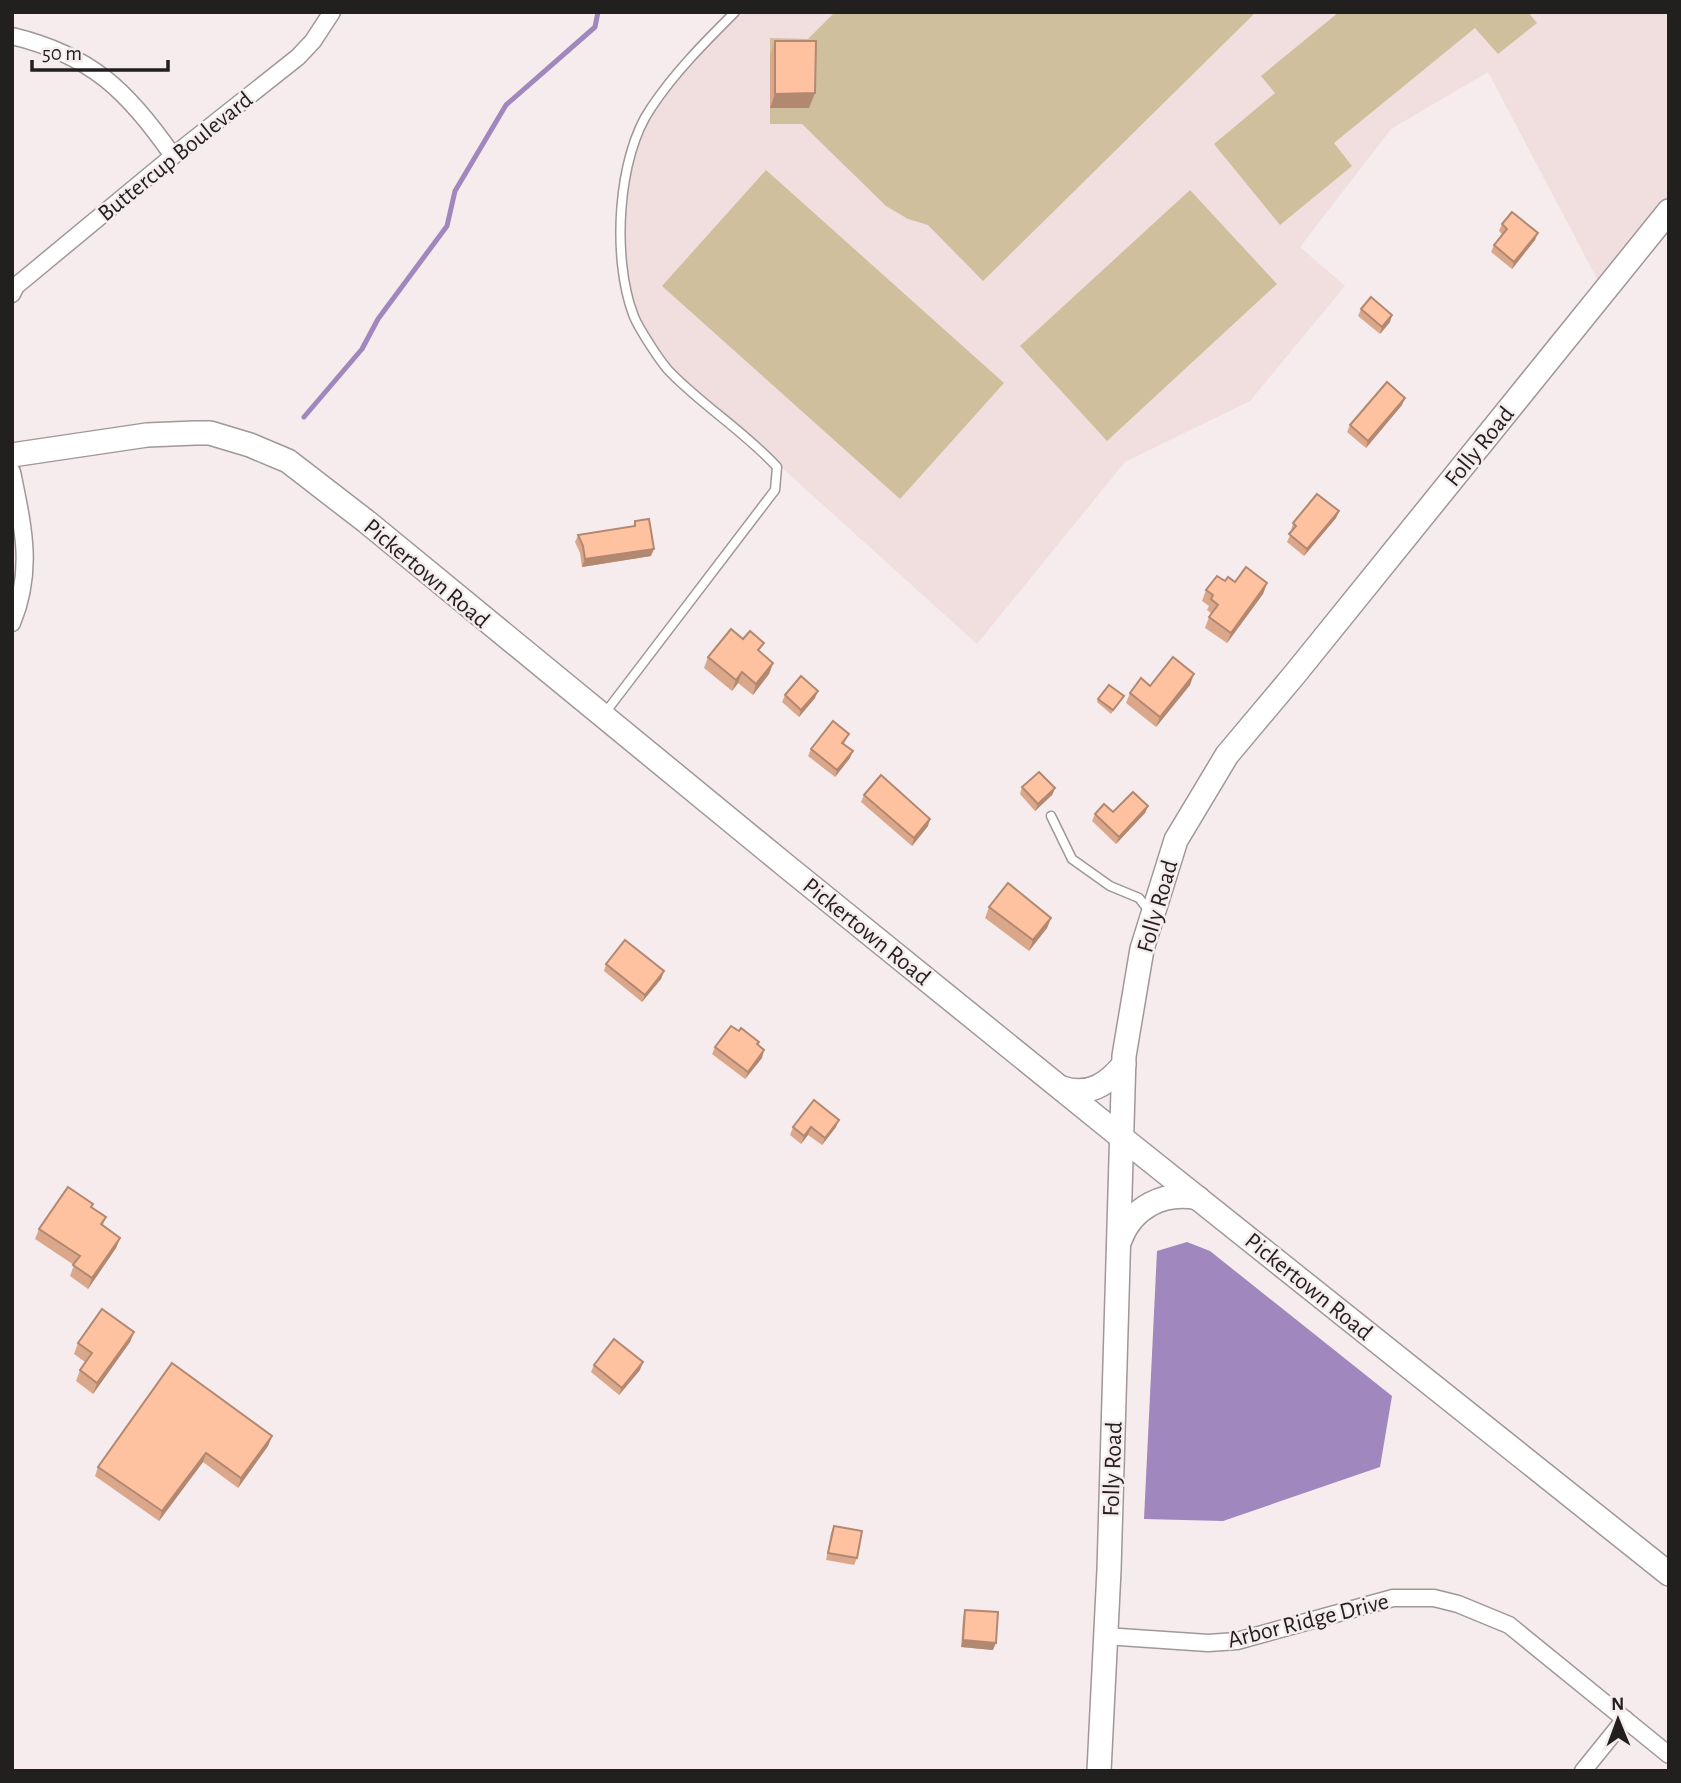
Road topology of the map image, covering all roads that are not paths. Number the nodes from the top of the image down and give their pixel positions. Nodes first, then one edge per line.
1 (332, 12) edge
2 (735, 12) edge
3 (12, 36) edge
4 (173, 156) junction
5 (1669, 211) edge
6 (12, 294) edge
7 (12, 456) edge
8 (12, 472) edge
9 (12, 623) edge
10 (603, 716) junction
11 (1051, 816) dead end
12 (1152, 914) junction
13 (1124, 1064) junction
14 (1062, 1088) junction
15 (1121, 1137) junction
16 (1198, 1198) junction
17 (1118, 1245) junction
18 (1669, 1574) edge
19 (1105, 1636) junction
20 (1625, 1719) junction
21 (1669, 1755) edge
22 (1099, 1771) edge
23 (1583, 1771) edge

1 - 4 street, Buttercup Boulevard
2 - 10 lane
3 - 4 street
4 - 6 street, Buttercup Boulevard
5 - 12 street, Folly Road
7 - 10 street, Pickertown Road
8 - 9 street
10 - 14 street, Pickertown Road
11 - 12 lane
12 - 13 street, Folly Road
13 - 14 street
13 - 15 street, Folly Road
14 - 15 street, Pickertown Road
15 - 16 street, Pickertown Road
15 - 17 street, Folly Road
16 - 17 street
16 - 18 street, Pickertown Road
17 - 19 street, Folly Road
19 - 20 street, Arbor Ridge Drive
19 - 22 street, Folly Road
20 - 21 street, Arbor Ridge Drive
20 - 23 street

